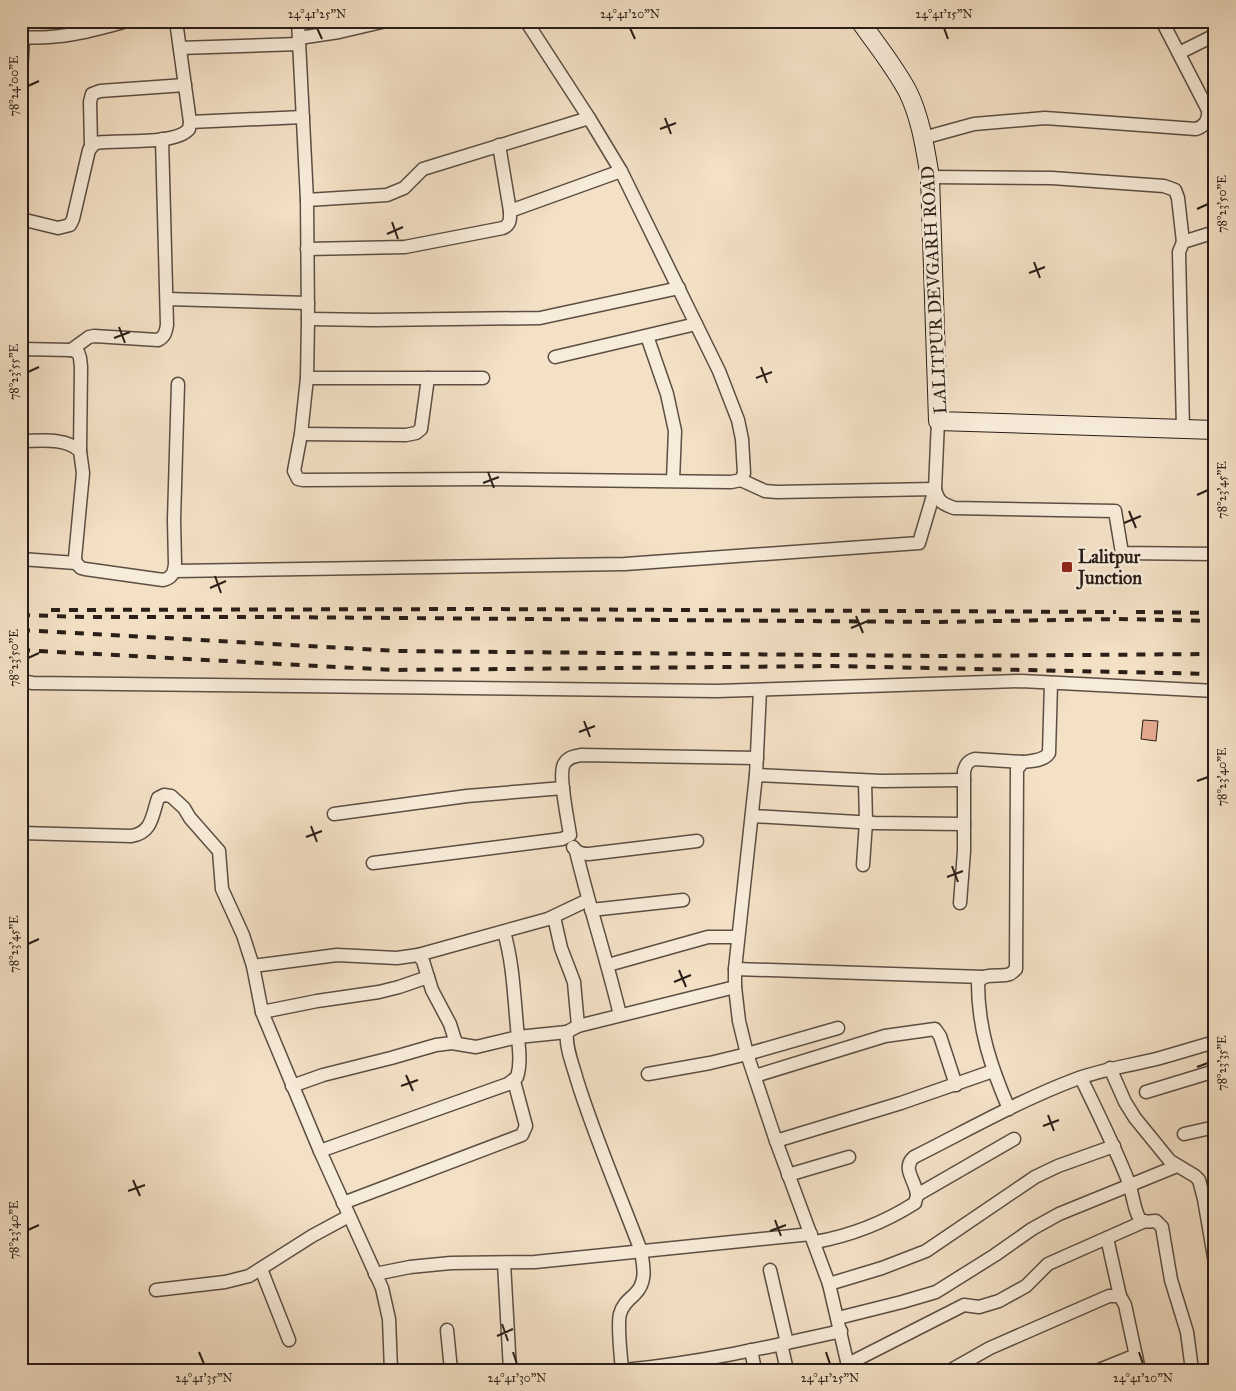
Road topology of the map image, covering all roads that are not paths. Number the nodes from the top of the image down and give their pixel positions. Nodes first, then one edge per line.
1 (126, 21) edge
2 (176, 21) edge
3 (298, 21) edge
4 (386, 21) edge
5 (526, 21) edge
6 (860, 21) edge
7 (1162, 21) edge
8 (1215, 35) edge
9 (22, 37) edge
10 (299, 41) junction
11 (180, 48) junction
12 (1179, 53) junction
13 (21, 73) edge
14 (185, 85) junction
15 (1208, 116) junction
16 (303, 117) junction
17 (589, 118) junction
18 (190, 122) junction
19 (1215, 128) edge
20 (923, 138) junction
21 (162, 139) junction
22 (499, 145) junction
23 (91, 146) junction
24 (621, 171) junction
25 (930, 177) junction
26 (307, 200) junction
27 (510, 211) junction
28 (21, 219) edge
29 (1215, 232) edge
30 (1182, 242) junction
31 (308, 248) junction
32 (679, 288) junction
33 (167, 299) junction
34 (308, 302) junction
35 (308, 319) junction
36 (696, 324) junction
37 (647, 336) junction
38 (21, 349) edge
39 (71, 350) junction
40 (555, 357) dead end
41 (307, 378) junction
42 (428, 378) junction
43 (483, 378) dead end
44 (178, 384) dead end
45 (938, 421) junction
46 (1183, 429) junction
47 (1215, 430) edge
48 (301, 434) junction
49 (21, 441) edge
50 (80, 450) junction
51 (672, 480) junction
52 (741, 480) junction
53 (935, 489) junction
54 (1215, 554) edge
55 (21, 559) edge
56 (76, 564) junction
57 (175, 571) junction
58 (21, 681) edge
59 (1051, 683) junction
60 (760, 690) junction
61 (1215, 691) edge
62 (757, 758) junction
63 (1022, 762) junction
64 (756, 775) junction
65 (964, 780) junction
66 (865, 781) junction
67 (563, 788) junction
68 (334, 814) dead end
69 (752, 816) junction
70 (866, 822) junction
71 (964, 824) junction
72 (21, 833) edge
73 (570, 835) junction
74 (697, 841) dead end
75 (576, 851) junction
76 (373, 863) dead end
77 (863, 864) dead end
78 (683, 900) dead end
79 (960, 903) dead end
80 (590, 905) junction
81 (554, 917) junction
82 (504, 932) junction
83 (738, 937) junction
84 (418, 955) junction
85 (608, 964) junction
86 (253, 966) junction
87 (735, 970) junction
88 (428, 977) junction
89 (984, 977) junction
90 (735, 987) junction
91 (262, 1012) junction
92 (620, 1015) junction
93 (578, 1026) junction
94 (838, 1028) dead end
95 (567, 1032) junction
96 (518, 1037) junction
97 (1215, 1042) edge
98 (456, 1043) junction
99 (747, 1054) junction
100 (1110, 1068) junction
101 (1215, 1071) edge
102 (993, 1072) junction
103 (648, 1074) dead end
104 (755, 1076) junction
105 (1080, 1078) junction
106 (514, 1081) junction
107 (956, 1085) junction
108 (292, 1086) junction
109 (1146, 1092) dead end
110 (1009, 1109) junction
111 (1215, 1127) edge
112 (1184, 1134) dead end
113 (1014, 1139) dead end
114 (776, 1141) junction
115 (1114, 1146) junction
116 (320, 1151) junction
117 (849, 1157) dead end
118 (1177, 1166) junction
119 (788, 1174) junction
120 (1130, 1186) junction
121 (917, 1195) junction
122 (1209, 1198) edge
123 (343, 1203) junction
124 (349, 1216) junction
125 (1145, 1221) junction
126 (813, 1238) junction
127 (1107, 1238) junction
128 (641, 1252) junction
129 (1214, 1256) edge
130 (504, 1263) junction
131 (261, 1269) junction
132 (770, 1270) dead end
133 (375, 1274) junction
134 (830, 1284) junction
135 (156, 1290) dead end
136 (1120, 1296) junction
137 (838, 1318) junction
138 (447, 1330) dead end
139 (841, 1331) junction
140 (289, 1340) dead end
141 (784, 1343) junction
142 (751, 1350) junction
143 (1136, 1356) junction
144 (723, 1363) edge
145 (849, 1367) edge
146 (391, 1370) edge
147 (451, 1370) edge
148 (510, 1370) edge
149 (623, 1370) edge
150 (756, 1370) edge
151 (786, 1370) edge
152 (951, 1370) edge
153 (1099, 1370) edge
154 (1139, 1370) edge
155 (1192, 1370) edge

1 - 9 street
2 - 11 street
3 - 10 street
4 - 10 street
5 - 17 street
6 - 20 main road, LALITPUR DEVGARH ROAD
7 - 12 street
8 - 12 street
9 - 13 street
10 - 11 street
10 - 16 street
11 - 14 street
12 - 15 street
14 - 18 street
14 - 23 street
15 - 19 street
15 - 20 street
16 - 18 street
16 - 26 street
17 - 22 street
17 - 24 street
18 - 21 street
20 - 25 main road, LALITPUR DEVGARH ROAD
21 - 23 street
21 - 33 street
22 - 26 street
22 - 27 street
23 - 28 street
24 - 27 street
24 - 32 street
25 - 30 street
25 - 45 main road, LALITPUR DEVGARH ROAD
26 - 31 street
27 - 31 street
29 - 30 street
30 - 46 street
31 - 34 street
32 - 35 street
32 - 36 street
33 - 34 street
33 - 39 street
34 - 35 street
35 - 41 street
36 - 37 street
36 - 52 street
37 - 40 street
37 - 51 street
38 - 39 street
39 - 50 street
41 - 42 street
41 - 48 street
42 - 43 street
42 - 48 street
44 - 57 street
45 - 46 main road, LALITPUR DEVGARH ROAD
45 - 53 street
46 - 47 main road, LALITPUR DEVGARH ROAD
48 - 51 street
49 - 50 street
50 - 56 street
51 - 52 street
52 - 53 street
53 - 54 street
53 - 57 street
55 - 56 street
56 - 57 street
58 - 60 street
59 - 60 street
59 - 61 street
59 - 63 street
60 - 62 street
62 - 64 street
62 - 67 street
63 - 65 street
63 - 89 street
64 - 66 street
64 - 69 street
65 - 66 street
65 - 71 street
66 - 70 street
67 - 68 street
67 - 73 street
69 - 70 street
69 - 83 street
70 - 71 street
70 - 77 street
71 - 79 street
72 - 86 street
73 - 75 street
73 - 76 street
74 - 75 street
75 - 80 street
78 - 80 street
80 - 81 street
80 - 85 street
81 - 82 street
81 - 93 street
82 - 84 street
82 - 96 street
83 - 85 street
83 - 87 street
84 - 86 street
84 - 88 street
85 - 92 street
86 - 91 street
87 - 89 street
87 - 90 street
88 - 91 street
88 - 98 street
89 - 102 street
90 - 92 street
90 - 99 street
91 - 108 street
92 - 93 street
93 - 95 street
94 - 99 street
95 - 96 street
95 - 128 street
96 - 98 street
96 - 106 street
97 - 100 street
98 - 108 street
99 - 103 street
99 - 104 street
100 - 105 street
100 - 118 street
101 - 109 street
102 - 107 street
102 - 110 street
104 - 107 street
104 - 114 street
105 - 110 street
105 - 115 street
106 - 116 street
106 - 123 street
107 - 114 street
108 - 116 street
110 - 121 street
111 - 112 street
113 - 121 street
114 - 119 street
115 - 120 street
115 - 134 street
116 - 123 street
117 - 119 street
118 - 120 street
118 - 122 street
119 - 126 street
120 - 125 street
120 - 137 street
121 - 126 street
122 - 129 street
123 - 124 street
124 - 131 street
124 - 133 street
125 - 127 street
125 - 155 street
126 - 128 street
126 - 134 street
127 - 136 street
127 - 145 street
128 - 130 street
128 - 149 street
130 - 133 street
130 - 148 street
131 - 135 street
131 - 140 street
132 - 141 street
133 - 146 street
134 - 137 street
136 - 143 street
136 - 152 street
137 - 139 street
138 - 147 street
139 - 141 street
139 - 145 street
141 - 142 street
141 - 151 street
142 - 144 street
142 - 150 street
143 - 153 street
143 - 154 street
144 - 149 street

